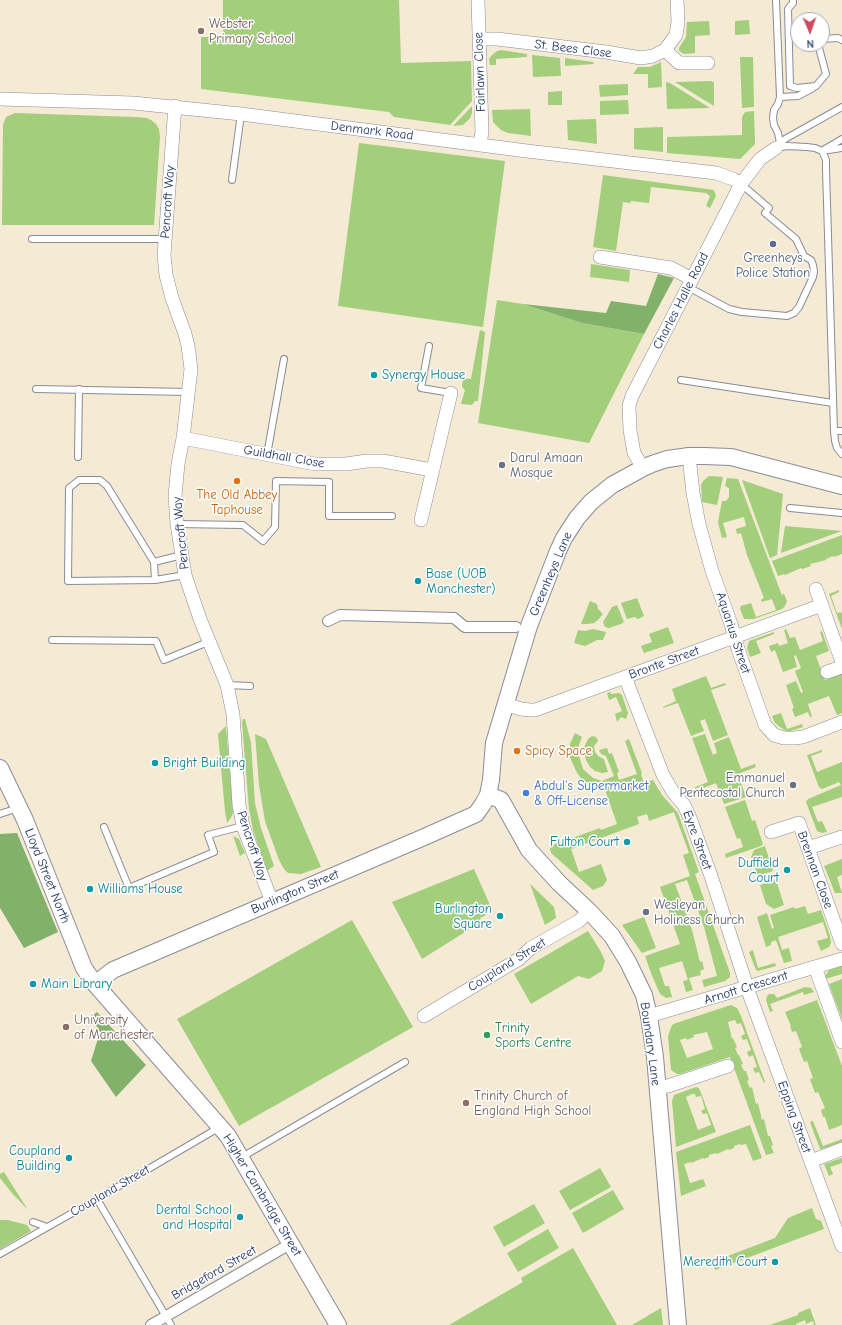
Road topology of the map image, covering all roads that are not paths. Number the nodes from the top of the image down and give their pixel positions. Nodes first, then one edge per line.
1 (478, 0) edge
2 (677, 0) edge
3 (776, 0) edge
4 (793, 0) edge
5 (830, 38) edge
6 (480, 39) junction
7 (842, 40) edge
8 (666, 50) junction
9 (820, 52) edge
10 (708, 63) dead end
11 (816, 86) junction
12 (780, 97) junction
13 (0, 99) edge
14 (175, 106) junction
15 (842, 106) edge
16 (241, 114) junction
17 (842, 139) edge
18 (480, 144) junction
19 (778, 146) junction
20 (842, 148) edge
21 (822, 151) junction
22 (232, 180) dead end
23 (741, 184) junction
24 (165, 239) junction
25 (32, 240) dead end
26 (600, 257) dead end
27 (690, 283) junction
28 (428, 346) dead end
29 (284, 359) dead end
30 (681, 380) dead end
31 (36, 389) dead end
32 (79, 390) junction
33 (188, 392) junction
34 (451, 393) joint
35 (833, 403) junction
36 (834, 431) junction
37 (842, 431) edge
38 (183, 438) junction
39 (267, 454) junction
40 (842, 454) edge
41 (689, 456) junction
42 (78, 457) dead end
43 (642, 468) junction
44 (432, 470) junction
45 (842, 486) edge
46 (790, 508) dead end
47 (842, 513) edge
48 (392, 516) dead end
49 (421, 520) dead end
50 (177, 524) junction
51 (182, 555) junction
52 (154, 562) junction
53 (185, 575) junction
54 (155, 580) junction
55 (816, 589) dead end
56 (822, 604) junction
57 (328, 621) dead end
58 (516, 627) dead end
59 (735, 637) junction
60 (52, 640) dead end
61 (208, 642) junction
62 (842, 662) edge
63 (842, 666) edge
64 (827, 672) dead end
65 (625, 677) junction
66 (227, 685) junction
67 (250, 686) dead end
68 (505, 704) junction
69 (842, 722) edge
70 (0, 768) edge
71 (488, 795) junction
72 (19, 807) junction
73 (0, 814) edge
74 (243, 826) junction
75 (104, 827) dead end
76 (771, 832) dead end
77 (842, 837) edge
78 (808, 848) junction
79 (272, 902) junction
80 (589, 912) junction
81 (842, 944) edge
82 (842, 958) edge
83 (816, 967) junction
84 (95, 984) junction
85 (747, 988) junction
86 (424, 1016) dead end
87 (649, 1016) junction
88 (842, 1042) edge
89 (405, 1062) dead end
90 (728, 1066) dead end
91 (657, 1088) junction
92 (220, 1127) junction
93 (180, 1141) dead end
94 (184, 1147) junction
95 (842, 1149) edge
96 (241, 1158) junction
97 (811, 1161) junction
98 (97, 1199) junction
99 (33, 1222) dead end
100 (838, 1225) edge
101 (47, 1227) junction
102 (290, 1244) junction
103 (842, 1246) edge
104 (0, 1254) edge
105 (166, 1316) junction
106 (151, 1325) edge
107 (171, 1325) edge
108 (338, 1325) edge
109 (678, 1325) edge

1 - 6 street, Fairlawn Close
2 - 8 street
3 - 12 lane
4 - 11 lane
5 - 7 lane
6 - 8 street, St. Bees Close
6 - 18 street, Fairlawn Close
8 - 10 street
9 - 11 lane
11 - 12 lane
12 - 19 lane
13 - 14 street, Denmark Road
14 - 16 street, Denmark Road
14 - 24 street, Pencroft Way
15 - 19 lane
16 - 18 street, Denmark Road
16 - 22 lane
17 - 21 lane
18 - 23 street, Denmark Road
19 - 21 lane
19 - 23 street, Charles Halle Road
20 - 21 lane
21 - 35 lane
23 - 27 street, Charles Halle Road
23 - 27 lane
24 - 25 lane
24 - 33 street, Pencroft Way
26 - 27 street
27 - 43 street, Charles Halle Road
28 - 34 lane
29 - 39 lane
30 - 35 lane
31 - 32 lane
32 - 33 lane
32 - 42 lane
33 - 38 street, Pencroft Way
34 - 44 street
35 - 36 lane
36 - 37 lane
36 - 40 lane
38 - 39 street, Guildhall Close
38 - 50 street, Pencroft Way
39 - 44 street, Guildhall Close
41 - 43 street, Greenheys Lane
41 - 45 street, Greenheys Lane
41 - 59 street, Aquarius Street
43 - 68 street, Greenheys Lane
44 - 49 street
46 - 47 lane
48 - 50 lane
50 - 51 street, Pencroft Way
51 - 52 lane
51 - 53 street, Pencroft Way
52 - 54 lane
52 - 54 lane
53 - 54 lane
53 - 61 street, Pencroft Way
55 - 56 street
56 - 59 street, Bronte Street
56 - 62 street
57 - 58 street
59 - 65 street, Bronte Street
59 - 69 street, Aquarius Street
60 - 61 lane
61 - 66 street, Pencroft Way
63 - 64 street
65 - 68 street, Bronte Street
65 - 85 street, Eyre Street
66 - 67 lane
66 - 74 street, Pencroft Way
68 - 71 street, Greenheys Lane
70 - 72 street, Lloyd Street North
71 - 79 street, Burlington Street
71 - 80 street, Boundary Lane
72 - 73 lane
72 - 84 street, Lloyd Street North
74 - 75 lane
74 - 79 street, Pencroft Way
76 - 78 street, Brennan Close
77 - 78 street
78 - 81 street, Brennan Close
79 - 84 street, Burlington Street
80 - 86 street, Coupland Street
80 - 87 street, Boundary Lane
82 - 83 street, Arnott Crescent
83 - 85 street, Arnott Crescent
83 - 88 street
84 - 92 street, Higher Cambridge Street
85 - 87 street, Arnott Crescent
85 - 97 street, Epping Street
87 - 91 street, Boundary Lane
89 - 96 lane
90 - 91 street
91 - 109 street, Boundary Lane
92 - 94 lane, Coupland Street
92 - 96 street, Higher Cambridge Street
93 - 94 lane
94 - 98 lane, Coupland Street
95 - 97 street
96 - 102 street, Higher Cambridge Street
97 - 100 street, Epping Street
98 - 101 lane, Coupland Street
98 - 105 lane
99 - 101 lane
100 - 103 street, Epping Street
101 - 104 lane, Coupland Street
102 - 105 street, Bridgeford Street
102 - 108 street, Higher Cambridge Street
105 - 106 street, Bridgeford Street
105 - 107 lane

